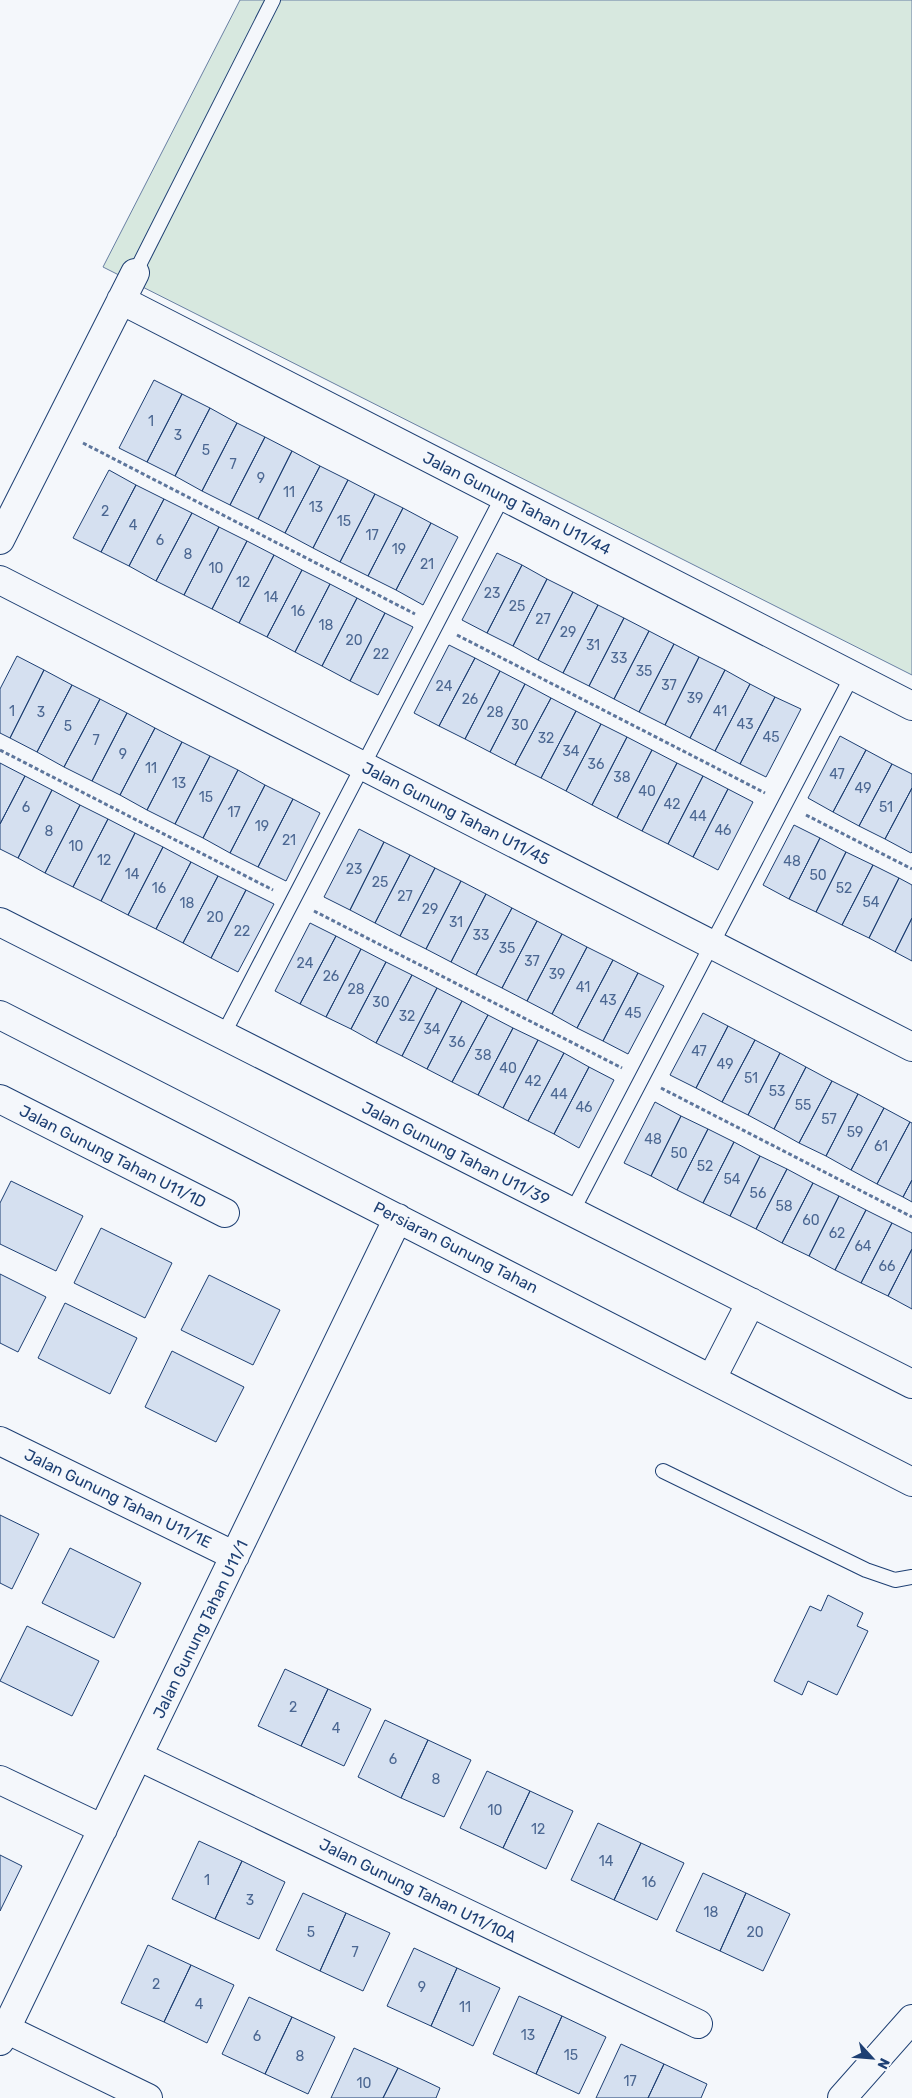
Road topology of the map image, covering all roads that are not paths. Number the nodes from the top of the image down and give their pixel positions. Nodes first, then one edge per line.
1 (273, 0) edge
2 (135, 273) joint
3 (121, 300) junction
4 (503, 496) junction
5 (0, 540) edge
6 (0, 580) edge
7 (852, 676) junction
8 (912, 706) edge
9 (363, 766) junction
10 (0, 922) edge
11 (712, 945) junction
12 (0, 1015) edge
13 (222, 1035) junction
14 (912, 1047) edge
15 (0, 1099) edge
16 (572, 1212) junction
17 (225, 1213) dead end
18 (398, 1218) junction
19 (751, 1302) junction
20 (712, 1378) junction
21 (912, 1384) edge
22 (0, 1441) edge
23 (663, 1471) dead end
24 (912, 1482) edge
25 (235, 1556) junction
26 (912, 1577) edge
27 (138, 1756) junction
28 (0, 1780) edge
29 (103, 1829) junction
30 (912, 2019) edge
31 (698, 2024) dead end
32 (3, 2035) edge
33 (148, 2098) edge
34 (842, 2098) edge

1 - 2 lane
2 - 3 street
3 - 4 street, Jalan Gunung Tahan U11/44
3 - 5 street
4 - 7 street, Jalan Gunung Tahan U11/44
4 - 9 lane
6 - 9 street, Jalan Gunung Tahan U11/45
7 - 8 street, Jalan Gunung Tahan U11/44
7 - 11 lane
9 - 11 street, Jalan Gunung Tahan U11/45
9 - 13 lane
10 - 13 street, Jalan Gunung Tahan U11/39
11 - 14 street, Jalan Gunung Tahan U11/45
11 - 16 lane
12 - 18 street, Persiaran Gunung Tahan
13 - 16 street, Jalan Gunung Tahan U11/39
15 - 17 street, Jalan Gunung Tahan U11/1D
16 - 19 street, Jalan Gunung Tahan U11/39
18 - 20 street, Persiaran Gunung Tahan
18 - 25 street, Jalan Gunung Tahan U11/1
19 - 20 street
19 - 21 street, Jalan Gunung Tahan U11/39
20 - 24 street, Persiaran Gunung Tahan
22 - 25 street, Jalan Gunung Tahan U11/1E
23 - 26 lane
25 - 27 street, Jalan Gunung Tahan U11/1
27 - 29 street, Jalan Gunung Tahan U11/1
27 - 31 street, Jalan Gunung Tahan U11/10A
28 - 29 street
29 - 32 street, Jalan Gunung Tahan U11/1
30 - 34 street
32 - 33 street

